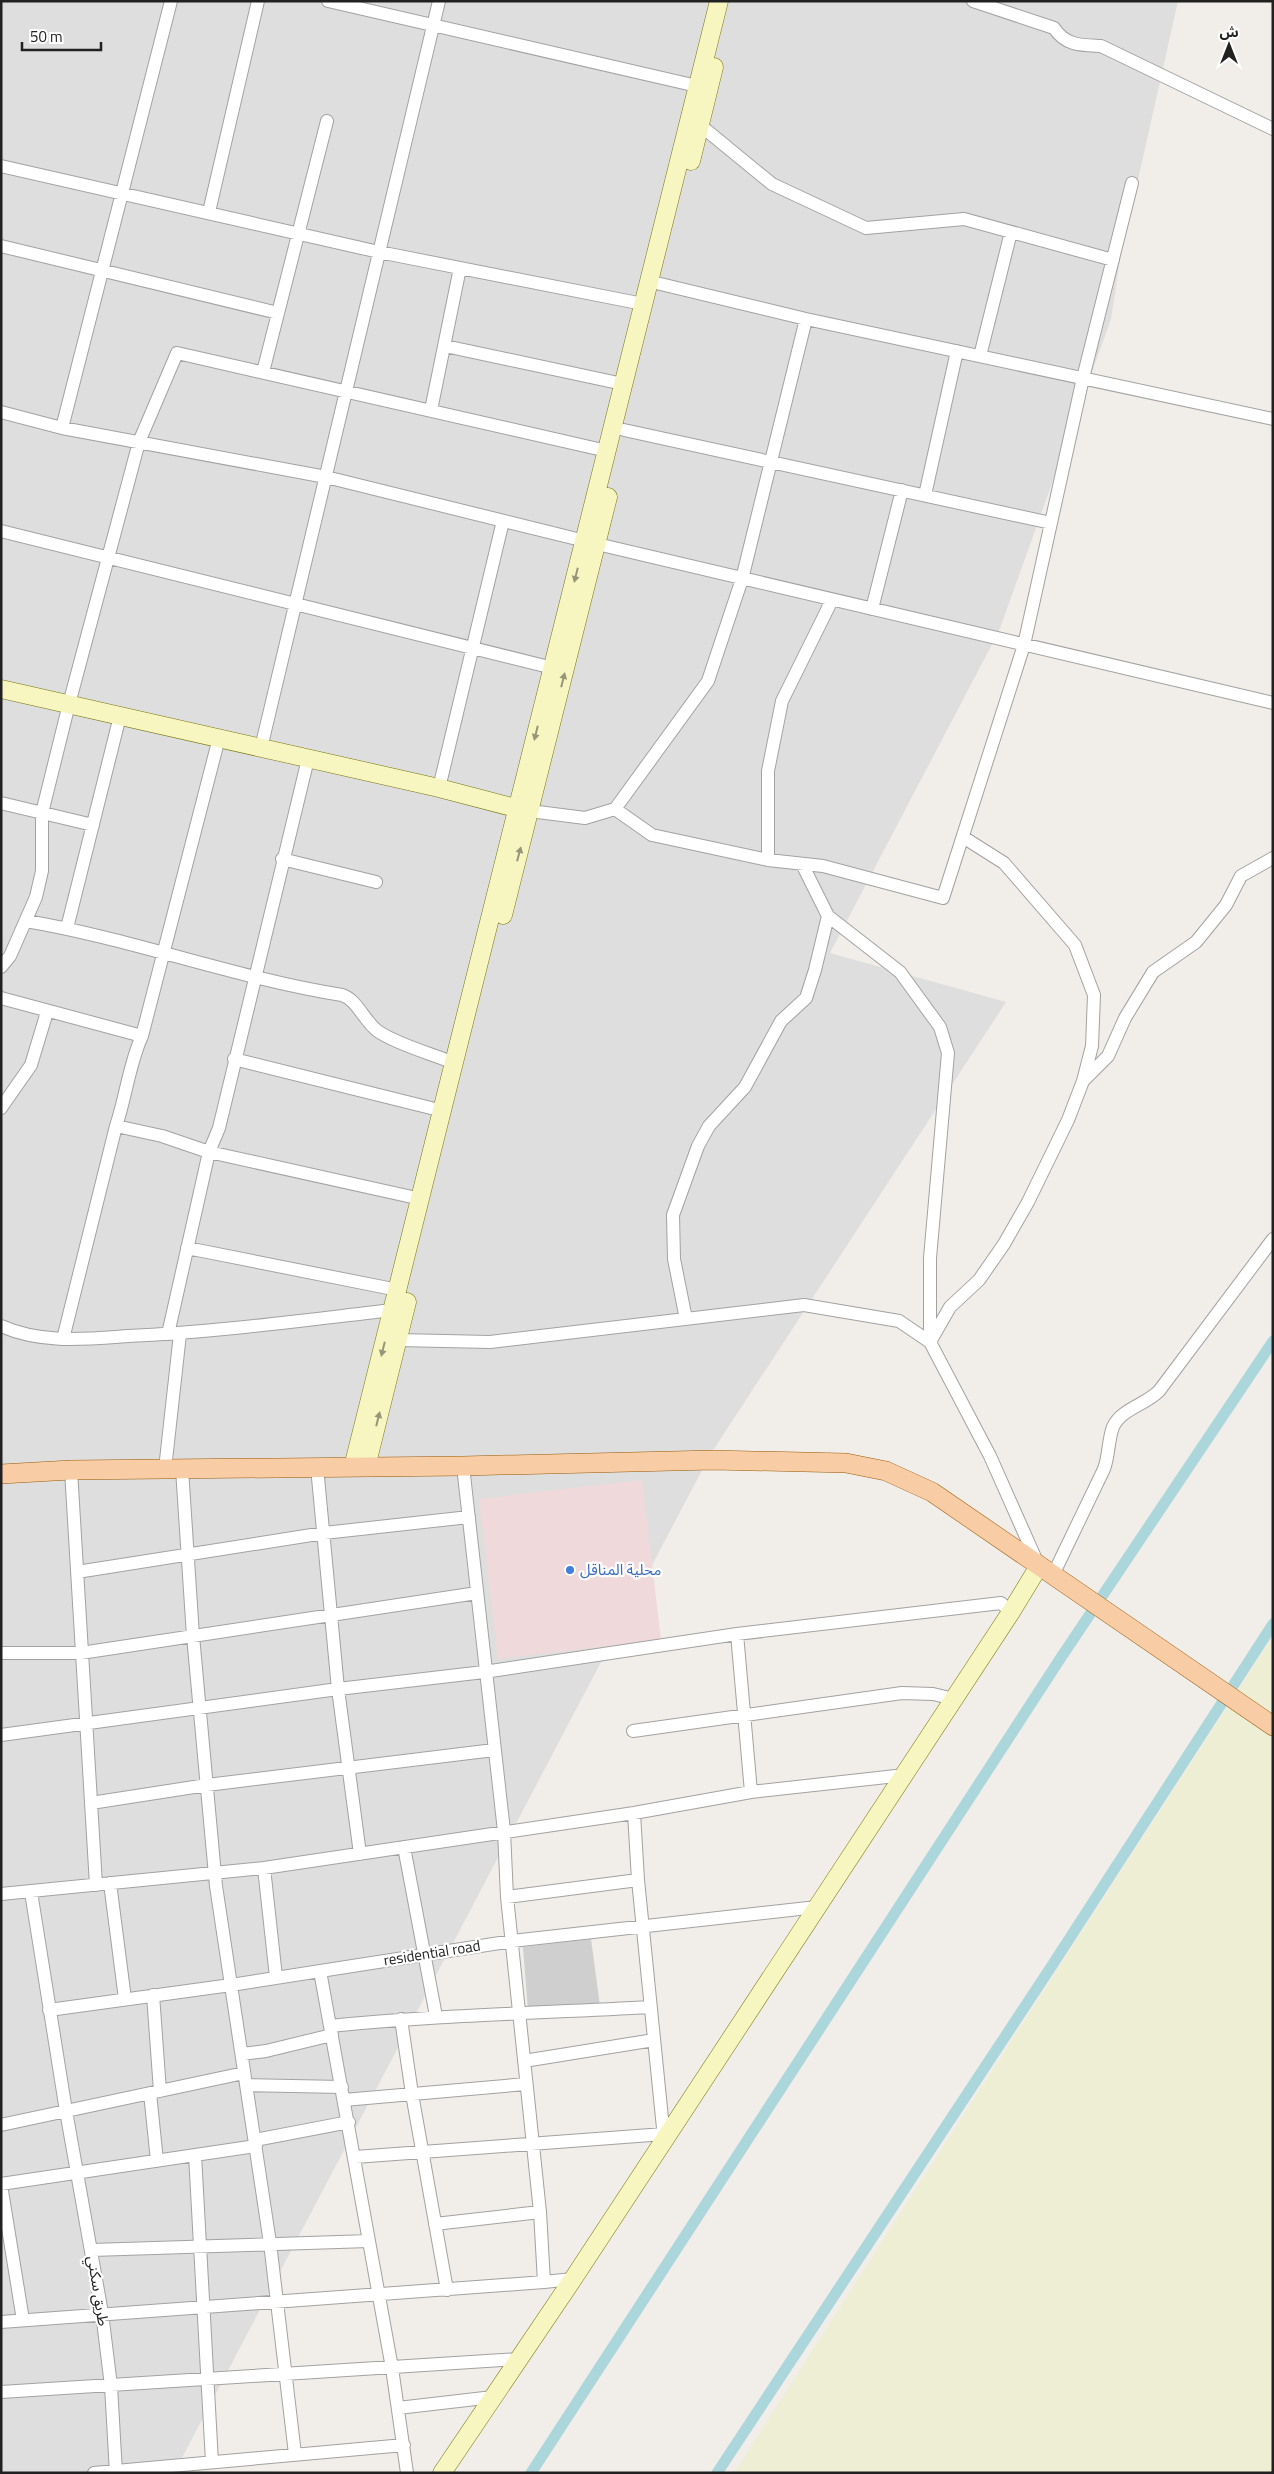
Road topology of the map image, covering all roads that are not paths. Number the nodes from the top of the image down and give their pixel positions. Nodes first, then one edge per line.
1 (171, 1) edge
2 (258, 1) edge
3 (328, 1) edge
4 (439, 1) edge
5 (719, 1) edge
6 (731, 1) edge
7 (973, 1) edge
8 (434, 26) junction
9 (697, 86) junction
10 (326, 121) dead end
11 (700, 125) junction
12 (1273, 129) edge
13 (1, 166) edge
14 (1132, 183) dead end
15 (122, 192) junction
16 (209, 212) junction
17 (1011, 232) junction
18 (299, 233) junction
19 (1, 246) edge
20 (379, 252) junction
21 (1113, 260) junction
22 (460, 268) junction
23 (102, 271) junction
24 (653, 282) junction
25 (643, 304) junction
26 (278, 313) junction
27 (806, 319) junction
28 (444, 346) junction
29 (957, 351) junction
30 (980, 356) junction
31 (263, 372) junction
32 (1083, 378) junction
33 (623, 384) junction
34 (346, 390) junction
35 (431, 410) junction
36 (1, 412) edge
37 (1273, 419) edge
38 (62, 428) junction
39 (624, 430) junction
40 (139, 442) junction
41 (607, 450) junction
42 (771, 460) junction
43 (326, 477) junction
44 (902, 490) junction
45 (925, 495) junction
46 (503, 521) junction
47 (1051, 523) junction
48 (1, 531) edge
49 (591, 543) junction
50 (108, 558) junction
51 (742, 579) junction
52 (832, 600) junction
53 (295, 604) junction
54 (872, 609) junction
55 (1024, 644) junction
56 (473, 648) junction
57 (553, 668) junction
58 (1, 689) edge
59 (1273, 703) edge
60 (69, 704) junction
61 (120, 716) junction
62 (219, 738) junction
63 (261, 748) junction
64 (308, 759) junction
65 (439, 788) junction
66 (1, 803) edge
67 (615, 809) junction
68 (523, 810) junction
69 (42, 813) junction
70 (93, 825) junction
71 (963, 837) junction
72 (1273, 858) edge
73 (282, 859) junction
74 (768, 860) junction
75 (802, 864) junction
76 (376, 882) dead end
77 (828, 916) junction
78 (26, 921) junction
79 (67, 928) junction
80 (162, 954) junction
81 (1, 967) edge
82 (255, 977) junction
83 (1, 998) edge
84 (47, 1012) junction
85 (142, 1036) junction
86 (234, 1059) junction
87 (454, 1063) junction
88 (1083, 1081) junction
89 (2, 1105) edge
90 (443, 1111) junction
91 (116, 1126) junction
92 (208, 1152) junction
93 (421, 1200) junction
94 (1273, 1239) edge
95 (187, 1248) junction
96 (398, 1290) junction
97 (393, 1310) junction
98 (686, 1318) junction
99 (1, 1326) edge
100 (174, 1334) junction
101 (62, 1340) junction
102 (398, 1340) junction
103 (930, 1342) junction
104 (463, 1466) junction
105 (317, 1467) junction
106 (360, 1467) junction
107 (173, 1469) junction
108 (71, 1470) junction
109 (1, 1474) edge
110 (469, 1517) junction
111 (324, 1533) junction
112 (187, 1554) junction
113 (1046, 1570) junction
114 (77, 1572) junction
115 (477, 1593) junction
116 (1011, 1612) junction
117 (332, 1615) junction
118 (737, 1634) junction
119 (193, 1636) junction
120 (1, 1653) edge
121 (81, 1653) junction
122 (484, 1672) junction
123 (338, 1689) junction
124 (954, 1699) junction
125 (200, 1708) junction
126 (744, 1714) junction
127 (86, 1724) junction
128 (1273, 1726) edge
129 (633, 1731) dead end
130 (1, 1735) edge
131 (494, 1750) junction
132 (350, 1768) junction
133 (905, 1774) junction
134 (207, 1785) junction
135 (751, 1792) junction
136 (91, 1804) junction
137 (634, 1813) junction
138 (504, 1831) junction
139 (404, 1847) junction
140 (360, 1854) junction
141 (264, 1868) junction
142 (216, 1873) junction
143 (638, 1880) junction
144 (110, 1883) junction
145 (96, 1885) junction
146 (31, 1892) junction
147 (1, 1894) edge
148 (507, 1897) junction
149 (817, 1907) junction
150 (642, 1928) junction
151 (512, 1941) junction
152 (424, 1955) junction
153 (320, 1971) junction
154 (276, 1977) junction
155 (231, 1985) junction
156 (153, 1995) junction
157 (125, 1999) junction
158 (650, 2006) junction
159 (49, 2010) junction
160 (520, 2015) junction
161 (436, 2016) junction
162 (401, 2019) junction
163 (331, 2031) junction
164 (654, 2040) junction
165 (242, 2054) junction
166 (524, 2061) junction
167 (245, 2079) junction
168 (526, 2084) junction
169 (342, 2086) junction
170 (155, 2092) junction
171 (412, 2094) junction
172 (344, 2100) junction
173 (66, 2111) junction
174 (349, 2122) junction
175 (1, 2126) edge
176 (664, 2136) junction
177 (255, 2143) junction
178 (533, 2145) junction
179 (422, 2152) junction
180 (195, 2155) junction
181 (355, 2157) junction
182 (157, 2161) junction
183 (79, 2173) junction
184 (1, 2185) edge
185 (540, 2212) junction
186 (435, 2224) junction
187 (369, 2241) junction
188 (270, 2243) junction
189 (200, 2245) junction
190 (92, 2250) junction
191 (573, 2279) junction
192 (544, 2282) junction
193 (447, 2290) junction
194 (378, 2296) junction
195 (278, 2302) junction
196 (204, 2306) junction
197 (102, 2314) junction
198 (23, 2320) junction
199 (1, 2322) edge
200 (519, 2359) junction
201 (392, 2368) junction
202 (286, 2374) junction
203 (207, 2378) junction
204 (111, 2386) junction
205 (1, 2392) edge
206 (494, 2397) junction
207 (398, 2408) junction
208 (404, 2445) junction
209 (295, 2454) junction
210 (212, 2462) junction
211 (116, 2472) edge
212 (94, 2473) edge
213 (408, 2473) edge
214 (442, 2473) edge

1 - 15 street
2 - 16 street
3 - 8 street
4 - 8 street
5 - 9 street
6 - 11 street
7 - 12 street
8 - 9 street
8 - 20 street
9 - 24 street
10 - 18 street
11 - 17 street
11 - 24 street
13 - 15 street
14 - 21 street
15 - 16 street
15 - 23 street
16 - 18 street
17 - 21 street
17 - 30 street
18 - 20 street
18 - 26 street
19 - 23 street
20 - 22 street
20 - 34 street
21 - 32 street
22 - 25 street
22 - 28 street
23 - 26 street
23 - 38 street
24 - 25 street
24 - 27 street
24 - 39 street
25 - 33 street
26 - 31 street
27 - 29 street
27 - 42 street
28 - 33 street
28 - 35 street
29 - 30 street
29 - 45 street
30 - 32 street
31 - 34 street
31 - 40 street
32 - 37 street
32 - 47 street
33 - 41 street
34 - 35 street
34 - 43 street
35 - 41 street
36 - 38 street
38 - 40 street
39 - 42 street
39 - 49 street
40 - 43 street
40 - 50 street
41 - 49 street
42 - 44 street
42 - 51 street
43 - 46 street
43 - 53 street
44 - 45 street
44 - 54 street
45 - 47 street
46 - 49 street
46 - 56 street
47 - 55 street
48 - 50 street
49 - 51 street
49 -> 57 street
68 -> 49 street
50 - 53 street
50 - 60 street
51 - 52 street
51 - 67 street
52 - 54 street
52 - 74 street
53 - 56 street
53 - 63 street
54 - 55 street
55 - 59 street
55 - 71 street
56 - 57 street
56 - 65 street
57 -> 68 street
58 - 60 street
60 - 61 street
60 - 69 street
61 - 62 street
61 - 70 street
62 - 63 street
62 - 80 street
63 - 64 street
64 - 65 street
64 - 73 street
65 - 68 street
66 - 69 street
67 - 68 street
67 - 74 street
68 - 87 street
102 -> 68 street
69 - 70 street
69 - 78 street
70 - 79 street
71 - 75 street
71 - 88 street
72 - 88 street
73 - 76 street
73 - 82 street
74 - 75 street
75 - 77 street
77 - 98 street
77 - 103 street
78 - 79 street
78 - 81 street
79 - 80 street
80 - 82 street
80 - 85 street
82 - 86 street
82 - 87 street
83 - 84 street
84 - 85 street
84 - 89 street
85 - 91 street
86 - 90 street
86 - 92 street
87 - 90 street
88 - 103 street
90 - 93 street
91 - 92 street
91 - 101 street
92 - 93 street
92 - 95 street
93 - 96 street
94 - 113 street
95 - 96 street
95 - 100 street
96 - 97 street
97 - 100 street
97 -> 106 street
98 - 102 street
98 - 103 street
99 - 101 street
100 - 101 street
100 - 107 street
106 -> 102 street
103 - 113 street
104 - 106 main road
104 - 110 street
104 - 113 main road
105 - 106 main road
105 - 107 main road
105 - 111 street
107 - 108 main road
107 - 112 street
108 - 109 main road
108 - 114 street
110 - 111 street
110 - 115 street
111 - 112 street
111 - 117 street
112 - 114 street
112 - 119 street
113 - 116 street
113 - 128 main road
114 - 121 street
115 - 117 street
115 - 122 street
116 - 118 street
116 - 124 street
117 - 119 street
117 - 123 street
118 - 122 street
118 - 126 street
119 - 121 street
119 - 125 street
120 - 121 street
121 - 127 street
122 - 123 street
122 - 131 street
123 - 125 street
123 - 132 street
124 - 126 street
124 - 133 street
125 - 127 street
125 - 134 street
126 - 129 street
126 - 135 street
127 - 130 street
127 - 136 street
131 - 132 street
131 - 138 street
132 - 134 street
132 - 140 street
133 - 135 street
133 - 149 street
134 - 136 street
134 - 142 street
135 - 137 street
136 - 145 street
137 - 138 street
137 - 143 street
138 - 139 street
138 - 148 street
139 - 140 street
139 - 152 street
140 - 141 street
141 - 142 street
141 - 154 street
142 - 144 street
142 - 155 street
143 - 148 street
143 - 150 street
144 - 145 street
144 - 157 street
145 - 146 street
146 - 147 street
146 - 159 street, طريق سكني
148 - 151 street
149 - 150 street, residential road
149 - 176 street
150 - 151 street, residential road
150 - 158 street
151 - 152 street, residential road
151 - 160 street
152 - 153 street, residential road
152 - 161 street
153 - 154 street, residential road
153 - 163 street
154 - 155 street, residential road
155 - 156 street, residential road
155 - 165 street
156 - 157 street, residential road
156 - 170 street
157 - 159 street, residential road
158 - 160 street
158 - 164 street
159 - 173 street, طريق سكني
160 - 161 street
160 - 166 street
161 - 162 street
162 - 163 street
162 - 171 street
163 - 165 street
163 - 169 street
164 - 166 street
164 - 176 street
165 - 167 street
166 - 168 street
167 - 169 street
167 - 170 street
167 - 177 street
168 - 171 street
168 - 178 street
169 - 172 street
170 - 173 street
170 - 182 street
171 - 172 street
171 - 179 street
172 - 174 street
173 - 175 street
173 - 183 street, طريق سكني
174 - 177 street
174 - 181 street
176 - 178 street
176 - 191 street
177 - 180 street
177 - 188 street
178 - 179 street
178 - 185 street
179 - 181 street
179 - 186 street
180 - 182 street
180 - 189 street
181 - 187 street
182 - 183 street
183 - 184 street
183 - 190 street, طريق سكني
184 - 198 street
185 - 186 street
185 - 192 street
186 - 193 street
187 - 188 street
187 - 194 street
188 - 189 street
188 - 195 street
189 - 190 street
189 - 196 street
190 - 197 street, طريق سكني
191 - 192 street
191 - 200 street
192 - 193 street
193 - 194 street
194 - 195 street
194 - 201 street
195 - 196 street
195 - 202 street
196 - 197 street
196 - 203 street
197 - 198 street
197 - 204 street, طريق سكني
198 - 199 street
200 - 201 street
200 - 206 street
201 - 202 street
201 - 207 street
202 - 203 street
202 - 209 street
203 - 204 street
203 - 210 street
204 - 205 street
204 - 211 street, طريق سكني
206 - 207 street
206 - 214 street
207 - 208 street
208 - 209 street
208 - 213 street
209 - 210 street
210 - 211 street
211 - 212 street

